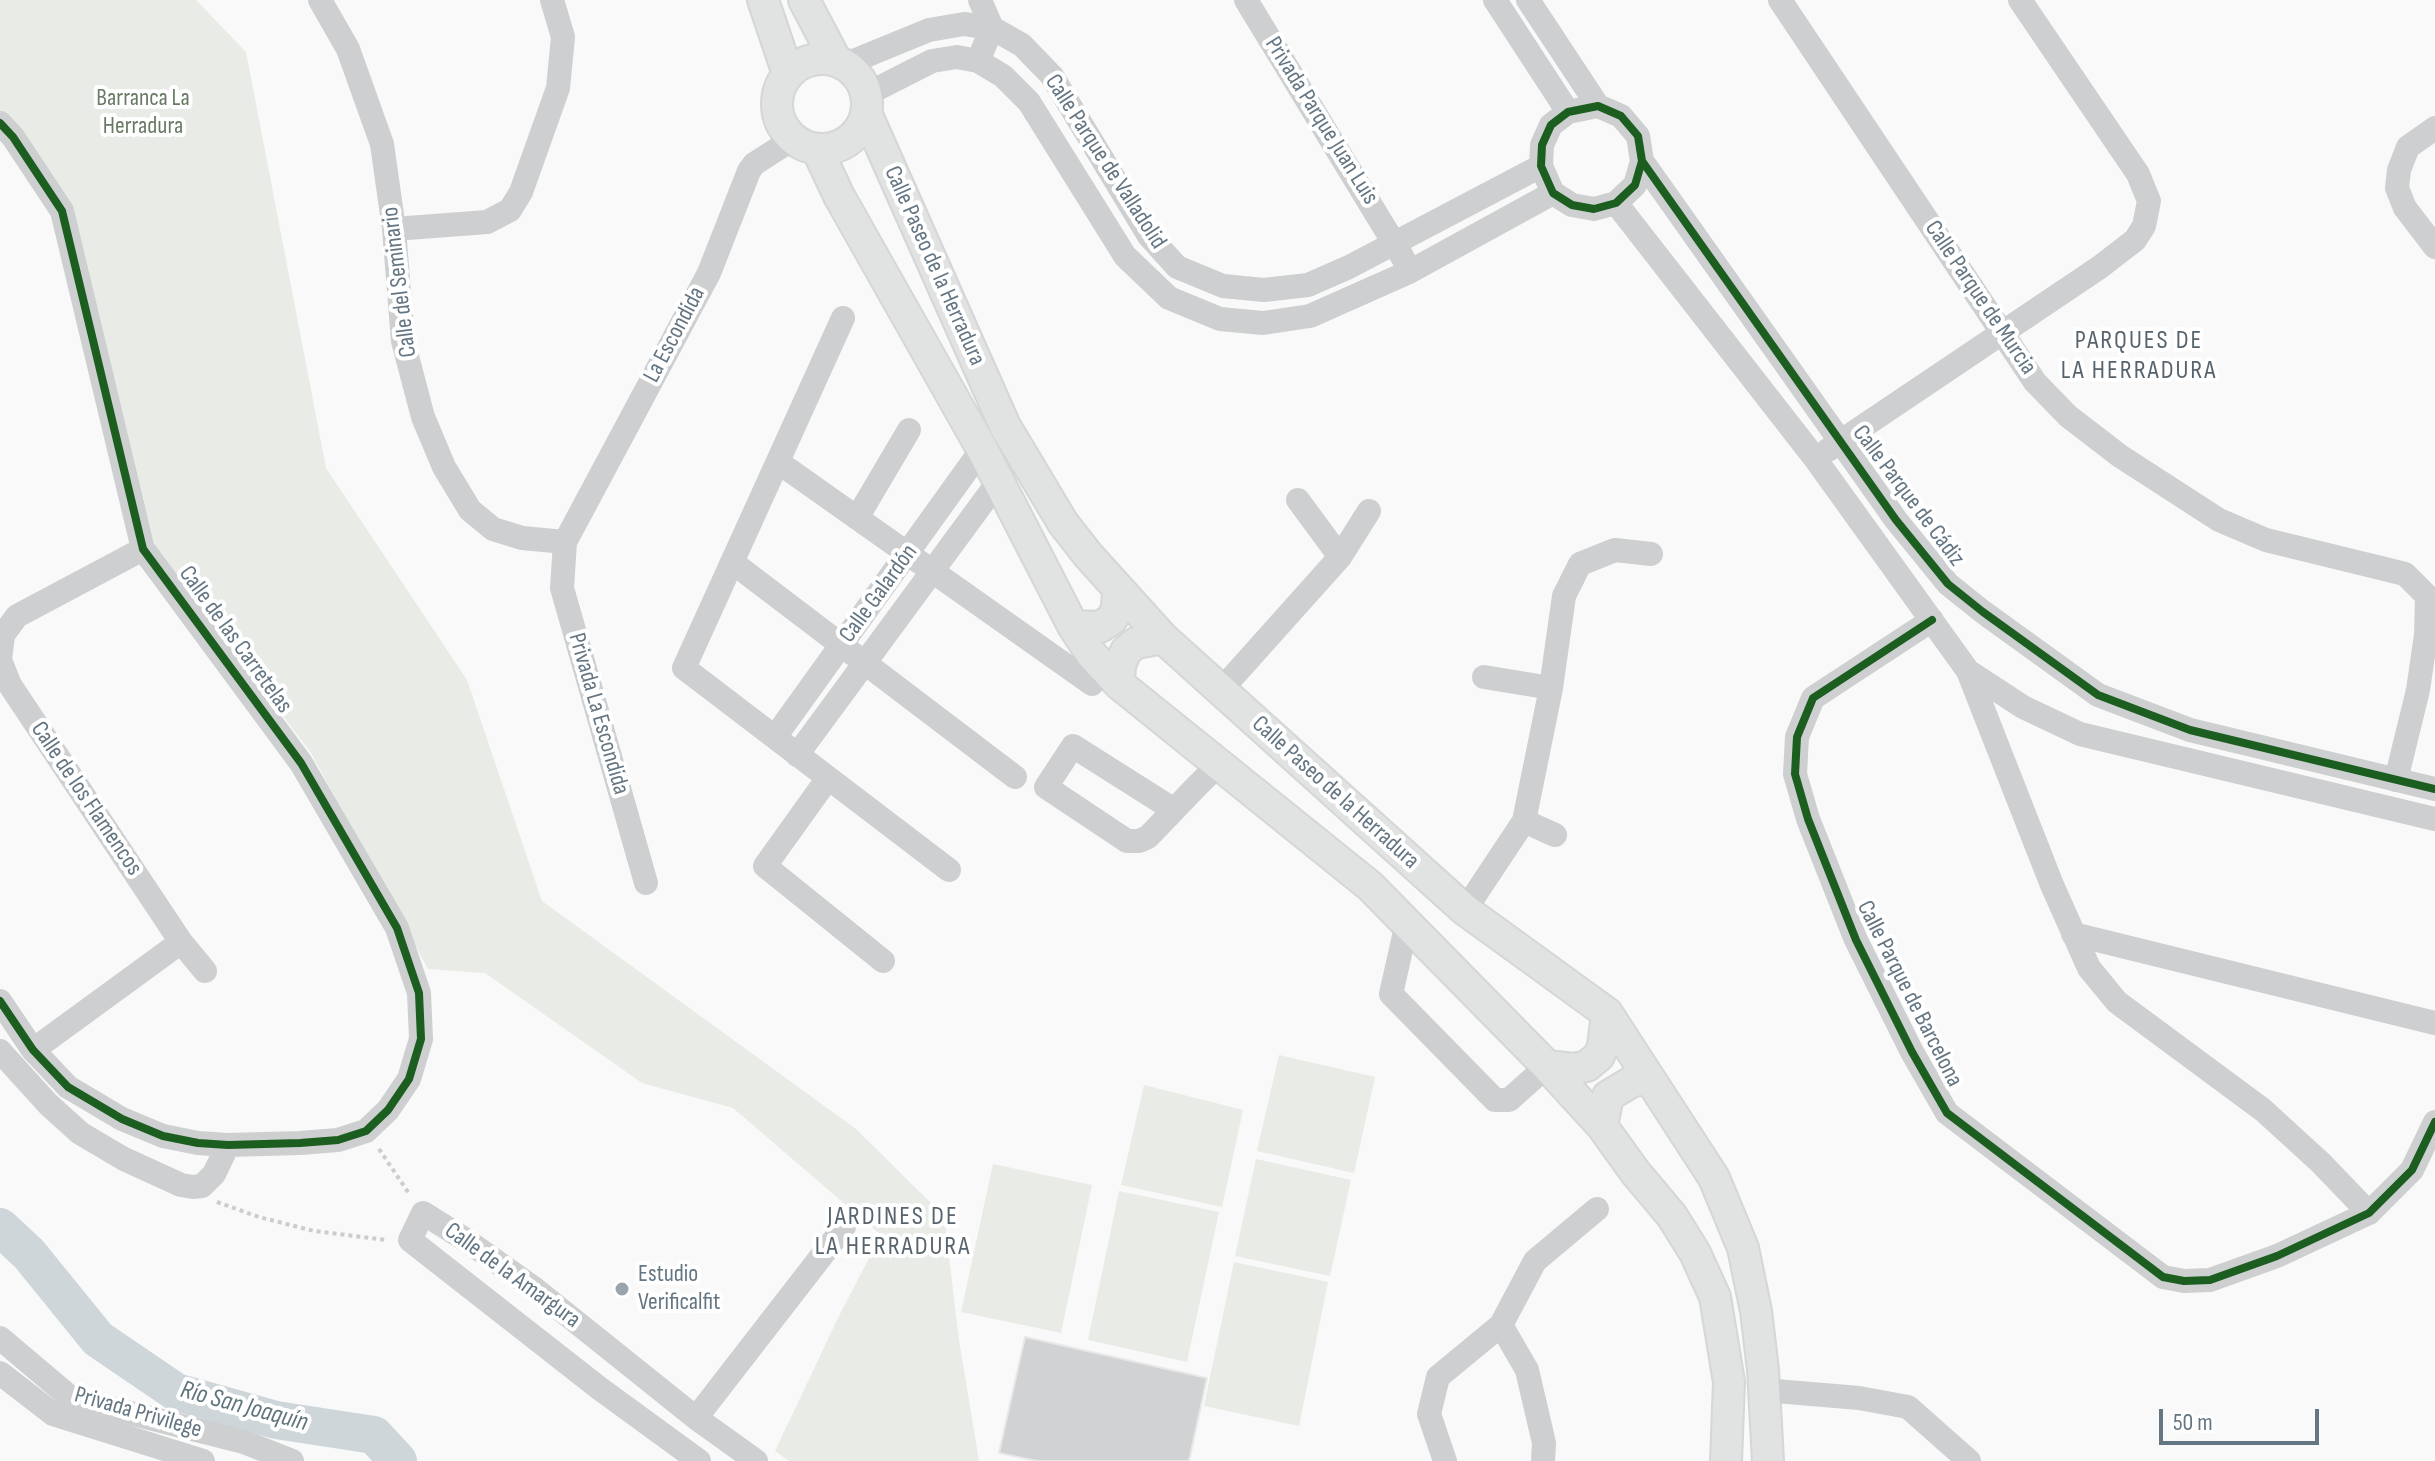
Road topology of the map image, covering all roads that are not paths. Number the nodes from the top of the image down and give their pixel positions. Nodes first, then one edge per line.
1 (320, 0) edge
2 (552, 0) edge
3 (763, 0) edge
4 (804, 0) edge
5 (980, 0) edge
6 (1246, 0) edge
7 (1495, 0) edge
8 (1528, 0) edge
9 (1780, 0) edge
10 (2020, 0) edge
11 (992, 28) junction
12 (978, 61) junction
13 (840, 62) junction
14 (788, 74) junction
15 (867, 105) junction
16 (1598, 106) junction
17 (1568, 112) junction
18 (0, 123) edge
19 (2435, 128) edge
20 (805, 144) junction
21 (1642, 161) junction
22 (1541, 166) junction
23 (1553, 193) junction
24 (1616, 203) junction
25 (394, 229) junction
26 (1396, 243) junction
27 (2435, 247) edge
28 (1409, 272) junction
29 (843, 318) dead end
30 (2003, 333) junction
31 (909, 430) dead end
32 (1843, 443) junction
33 (982, 449) junction
34 (1814, 457) junction
35 (778, 462) junction
36 (998, 482) junction
37 (1298, 500) dead end
38 (1369, 511) dead end
39 (857, 518) junction
40 (565, 542) junction
41 (143, 549) junction
42 (908, 554) junction
43 (1651, 554) dead end
44 (1340, 557) junction
45 (732, 562) junction
46 (932, 571) junction
47 (1118, 591) junction
48 (1932, 620) junction
49 (1073, 626) junction
50 (1163, 638) junction
51 (842, 645) junction
52 (865, 662) junction
53 (1968, 671) junction
54 (1484, 677) dead end
55 (1105, 684) junction
56 (1551, 688) junction
57 (1221, 690) junction
58 (2098, 695) junction
59 (2080, 734) junction
60 (775, 737) junction
61 (797, 755) junction
62 (1219, 764) junction
63 (1015, 777) dead end
64 (828, 778) junction
65 (2396, 780) junction
66 (2435, 789) edge
67 (1174, 810) junction
68 (2435, 819) edge
69 (1524, 821) junction
70 (1555, 835) dead end
71 (949, 870) dead end
72 (646, 883) dead end
73 (1465, 910) junction
74 (1407, 923) junction
75 (2073, 934) junction
76 (181, 942) junction
77 (883, 961) dead end
78 (205, 971) dead end
79 (0, 1001) edge
80 (1607, 1013) junction
81 (2435, 1023) edge
82 (33, 1050) junction
83 (0, 1051) edge
84 (1547, 1066) junction
85 (1649, 1079) junction
86 (2435, 1122) edge
87 (1602, 1126) junction
88 (228, 1145) junction
89 (1597, 1209) dead end
90 (2369, 1213) junction
91 (844, 1227) dead end
92 (1501, 1325) junction
93 (0, 1338) edge
94 (0, 1373) edge
95 (1764, 1390) junction
96 (696, 1418) junction
97 (719, 1434) junction
98 (1959, 1456) edge
99 (195, 1460) edge
100 (696, 1460) edge
101 (292, 1461) edge
102 (756, 1461) edge
103 (1445, 1461) edge
104 (1543, 1461) edge
105 (1726, 1461) edge
106 (1768, 1461) edge

1 - 25 street, Calle del Seminario
2 - 25 street
3 - 14 main road
4 - 13 main road
5 - 11 street
6 - 26 street, Privada Parque Juan Luis
7 - 17 street
8 - 16 street, Calle Parque de Cádiz
9 - 30 street, Calle Parque de Murcia
10 - 30 street
11 - 12 street
11 - 13 street, Calle Parque de Valladolid
11 - 26 street, Calle Parque de Valladolid
12 - 15 street
12 - 28 street, Calle Parque de Valladolid
13 - 14 main road
13 - 15 main road
14 - 20 main road
15 - 20 main road
15 - 47 main road, Calle Paseo de la Herradura
16 - 17 street
16 - 21 street, Calle Parque de Cádiz
17 - 22 street
18 - 41 street, Calle de las Carretelas
19 - 27 street
20 - 33 main road, Calle Paseo de la Herradura
20 - 40 street, La Escondida
21 - 24 street
21 - 32 street, Calle Parque de Cádiz
22 - 23 street
22 - 26 street, Calle Parque de Valladolid
23 - 24 street
23 - 28 street, Calle Parque de Valladolid
24 - 34 street
25 - 40 street, Calle del Seminario
26 - 28 street, Privada Parque Juan Luis
29 - 35 street
30 - 32 street
30 - 65 street, Calle Parque de Murcia
31 - 39 street
32 - 34 street
32 - 58 street, Calle Parque de Cádiz
33 - 36 main road, Calle Paseo de la Herradura
33 - 42 street, Calle Galardón
34 - 48 street
35 - 39 street
35 - 45 street
36 - 46 street, Calle Galardón
36 - 49 main road, Calle Paseo de la Herradura
37 - 44 street
38 - 44 street
39 - 42 street
40 - 72 street, Privada La Escondida
41 - 76 street, Calle de los Flamencos
41 - 88 street, Calle de las Carretelas
42 - 46 street
42 - 51 street, Calle Galardón
43 - 56 street
44 - 57 street
45 - 51 street
45 - 60 street
46 - 52 street, Calle Galardón
46 - 55 street
47 - 49 main road
47 - 50 main road, Calle Paseo de la Herradura
48 - 53 street
48 - 90 street, Calle Parque de Barcelona
49 - 55 main road, Calle Paseo de la Herradura
50 - 55 main road
50 - 57 main road, Calle Paseo de la Herradura
51 - 52 street
51 - 60 street, Calle Galardón
52 - 61 street, Calle Galardón
52 - 63 street
53 - 59 street
53 - 75 street
54 - 56 street
55 - 62 main road, Calle Paseo de la Herradura
56 - 69 street
57 - 73 main road, Calle Paseo de la Herradura
58 - 59 street
58 - 65 street, Calle Parque de Cádiz
59 - 68 street
60 - 61 street
61 - 64 street
62 - 67 street
62 - 74 main road, Calle Paseo de la Herradura
64 - 71 street
64 - 77 street
65 - 66 street, Calle Parque de Cádiz
67 - 67 street
69 - 70 street
69 - 73 street
73 - 80 main road, Calle Paseo de la Herradura
74 - 84 main road, Calle Paseo de la Herradura
74 - 84 street
75 - 81 street
75 - 90 street
76 - 78 street, Calle de los Flamencos
76 - 82 street
79 - 82 street
80 - 84 main road
80 - 85 main road, Calle Paseo de la Herradura
82 - 88 street
83 - 88 street
84 - 87 main road, Calle Paseo de la Herradura
85 - 87 main road
85 - 95 main road, Calle Paseo de la Herradura
86 - 90 street, Calle Parque de Barcelona
87 - 105 main road, Calle Paseo de la Herradura
89 - 92 street
91 - 96 street
92 - 103 street
92 - 104 street
93 - 101 street, Privada Privilege
94 - 99 street, Privada Privilege
95 - 98 street
95 - 106 main road, Calle Paseo de la Herradura
96 - 97 street, Calle de la Amargura
96 - 100 street, Calle de la Amargura
97 - 100 street
97 - 102 street, Calle de la Amargura

